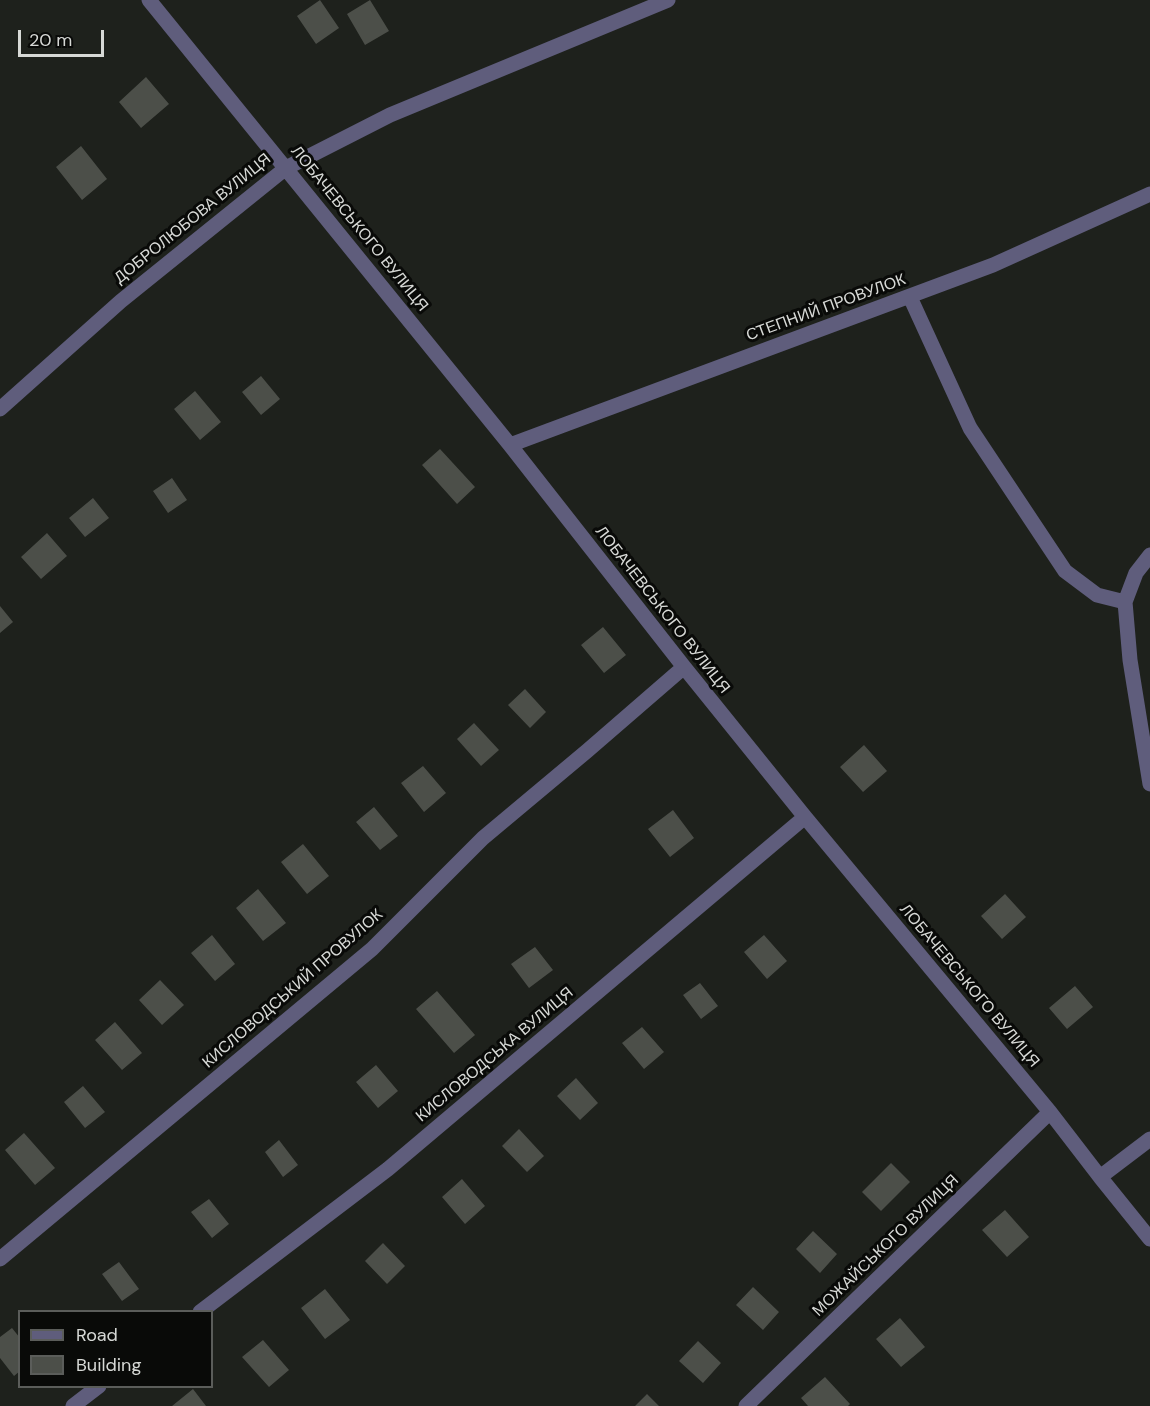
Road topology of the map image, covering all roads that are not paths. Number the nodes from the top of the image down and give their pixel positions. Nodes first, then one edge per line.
1 (149, 0) edge
2 (668, 0) edge
3 (286, 168) junction
4 (1150, 194) edge
5 (910, 297) junction
6 (0, 409) edge
7 (510, 445) junction
8 (1150, 555) edge
9 (1125, 602) junction
10 (684, 667) junction
11 (1150, 784) edge
12 (805, 817) junction
13 (1050, 1112) junction
14 (1150, 1139) edge
15 (1100, 1177) junction
16 (1150, 1239) edge
17 (0, 1259) edge
18 (201, 1310) edge
19 (96, 1388) edge
20 (72, 1406) edge
21 (746, 1406) edge

1 - 3 street, ЛОБАЧЕВСЬКОГО ВУЛИЦЯ
2 - 3 street, ДОБРОЛЮБОВА ВУЛИЦЯ
3 - 6 street, ДОБРОЛЮБОВА ВУЛИЦЯ
3 - 7 street, ЛОБАЧЕВСЬКОГО ВУЛИЦЯ
4 - 5 street, СТЕПНИЙ ПРОВУЛОК
5 - 7 street, СТЕПНИЙ ПРОВУЛОК
5 - 9 street
7 - 10 street, ЛОБАЧЕВСЬКОГО ВУЛИЦЯ
8 - 9 street
9 - 11 street
10 - 12 street, ЛОБАЧЕВСЬКОГО ВУЛИЦЯ
10 - 17 street, КИСЛОВОДСЬКИЙ ПРОВУЛОК
12 - 13 street, ЛОБАЧЕВСЬКОГО ВУЛИЦЯ
12 - 18 street, КИСЛОВОДСЬКА ВУЛИЦЯ
13 - 15 street, ЛОБАЧЕВСЬКОГО ВУЛИЦЯ
13 - 21 street, МОЖАЙСЬКОГО ВУЛИЦЯ
14 - 15 street
15 - 16 street, ЛОБАЧЕВСЬКОГО ВУЛИЦЯ
19 - 20 street

